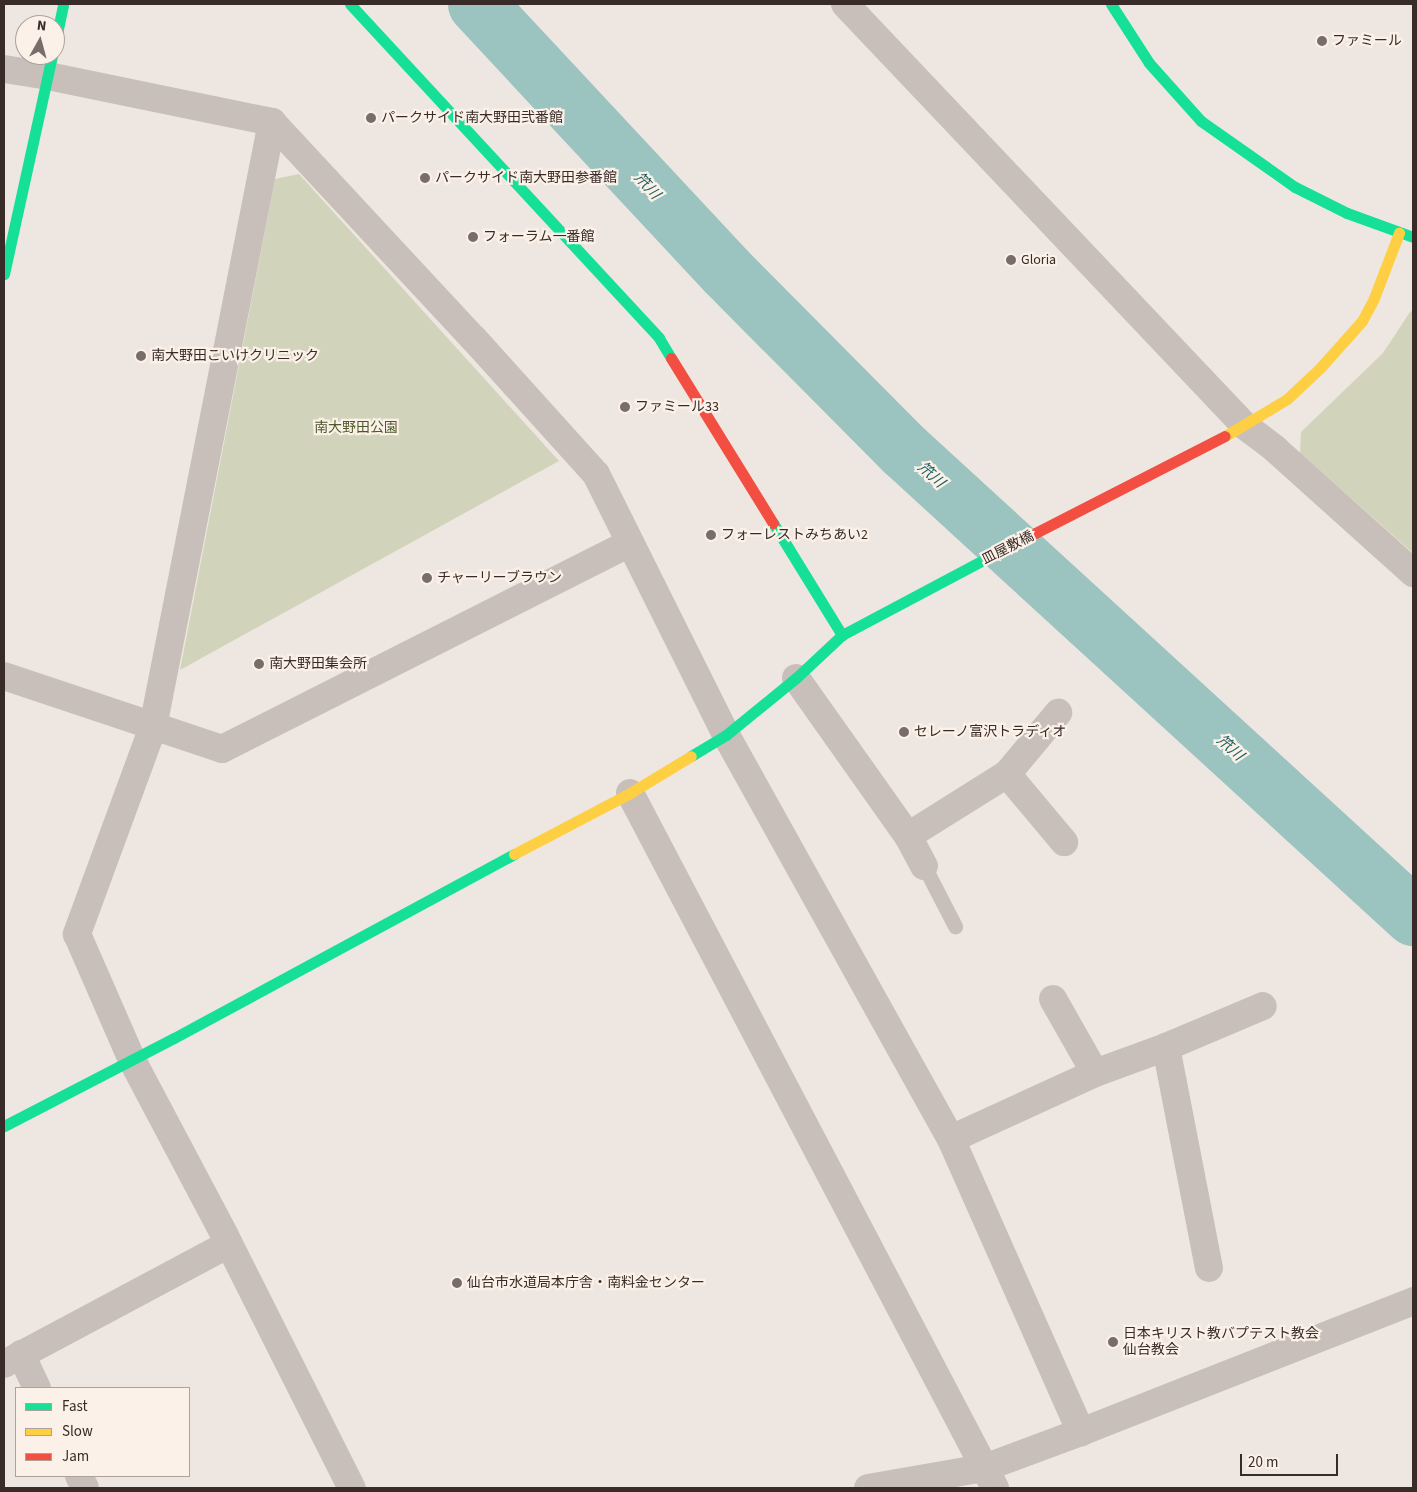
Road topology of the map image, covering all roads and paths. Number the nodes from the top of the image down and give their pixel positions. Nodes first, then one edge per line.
1 (350, 4) edge
2 (845, 4) edge
3 (1111, 4) edge
4 (50, 65) edge
5 (4, 68) edge
6 (272, 122) junction
7 (1400, 233) junction
8 (1413, 237) edge
9 (4, 274) edge
10 (1245, 426) junction
11 (630, 543) junction
12 (1413, 573) edge
13 (842, 635) junction
14 (4, 676) edge
15 (796, 678) junction
16 (1058, 713) dead end
17 (153, 727) junction
18 (726, 735) junction
19 (1007, 774) junction
20 (630, 793) junction
21 (908, 836) junction
22 (1064, 842) dead end
23 (924, 866) joint
24 (954, 926) dead end
25 (1053, 999) dead end
26 (1263, 1006) dead end
27 (1166, 1047) junction
28 (132, 1060) junction
29 (1095, 1073) junction
30 (4, 1126) edge
31 (951, 1140) junction
32 (230, 1244) junction
33 (1209, 1268) dead end
34 (1413, 1301) edge
35 (12, 1359) edge
36 (36, 1387) edge
37 (1081, 1432) junction
38 (989, 1478) edge
39 (352, 1488) edge
40 (868, 1488) edge

1 - 13 street
2 - 10 street
3 - 7 street
4 - 5 street
4 - 6 street
4 - 9 street
6 - 11 street
6 - 17 street
7 - 8 street
7 - 10 street, 皿屋敷橋
10 - 12 street
10 - 13 street, 皿屋敷橋
11 - 17 street
11 - 18 street
13 - 15 street, 皿屋敷橋
14 - 17 street
15 - 18 street, 皿屋敷橋
15 - 21 street
16 - 19 street
17 - 28 street
18 - 20 street, 皿屋敷橋
18 - 31 street
19 - 21 street
19 - 22 street
20 - 28 street, 皿屋敷橋
20 - 38 street
21 - 23 street
23 - 24 lane
25 - 29 street
26 - 27 street
27 - 29 street
27 - 33 street
28 - 30 street, 皿屋敷橋
28 - 32 street
29 - 31 street
31 - 37 street
32 - 35 street
32 - 39 street
34 - 37 street
35 - 36 street
37 - 38 street
38 - 40 street

